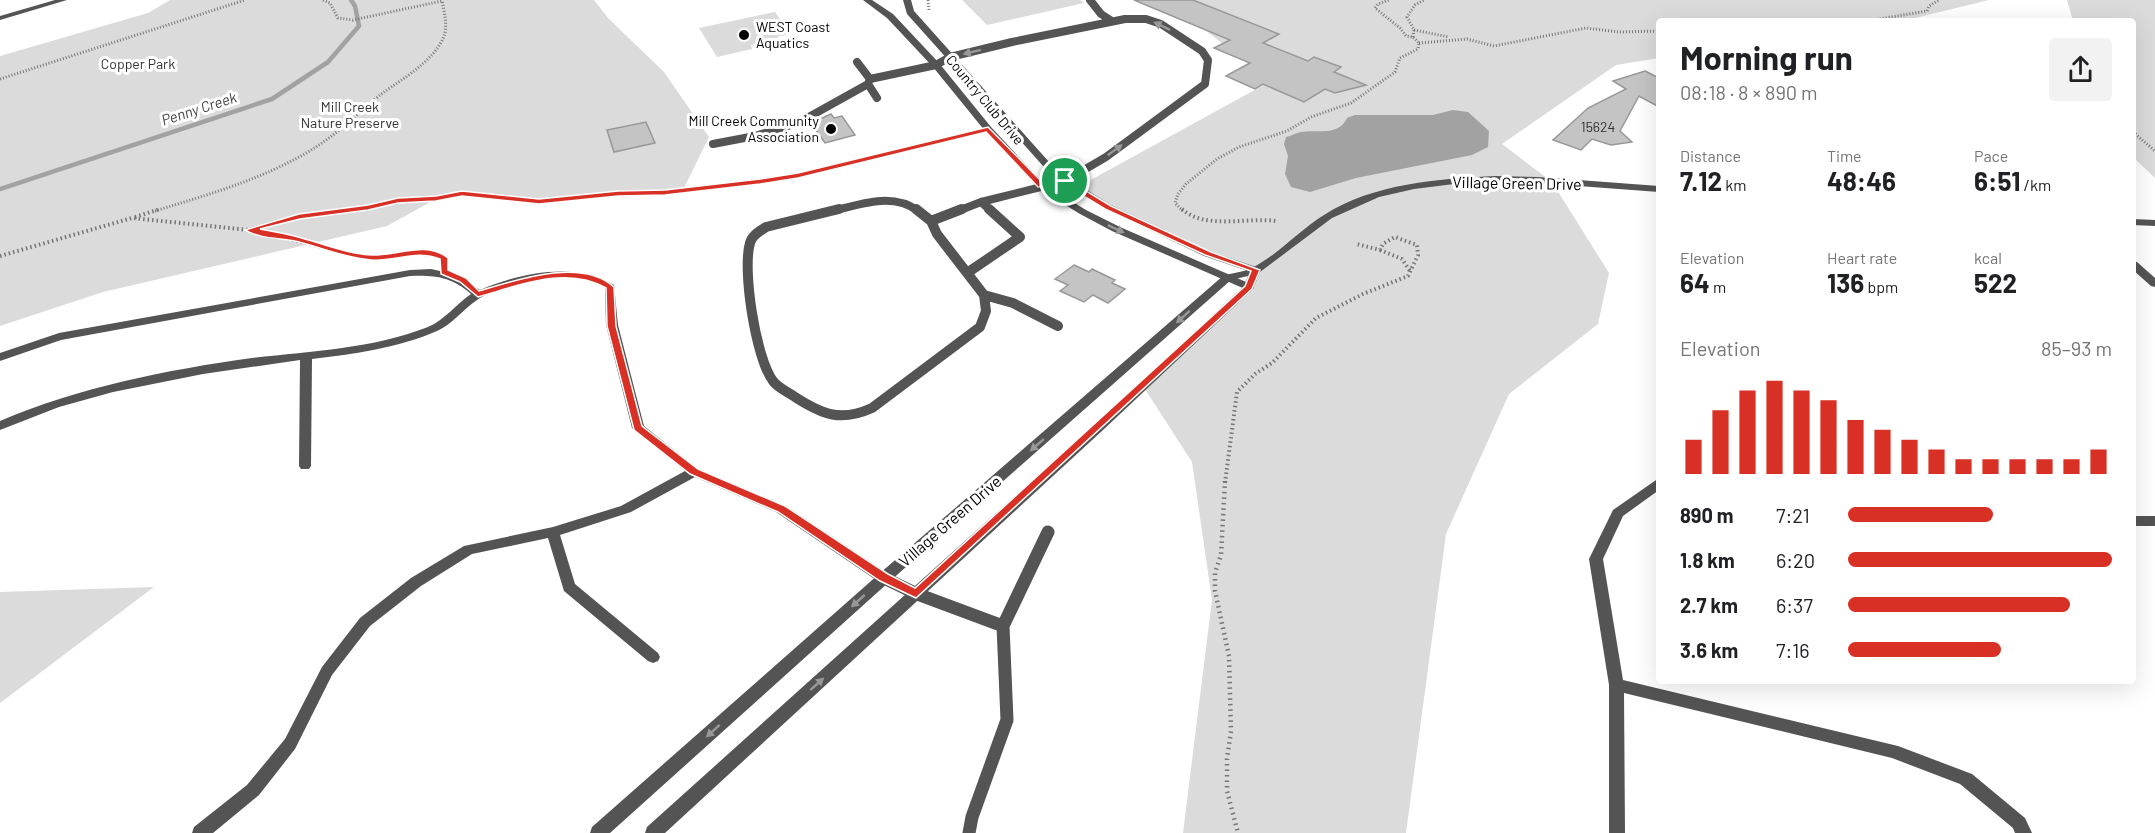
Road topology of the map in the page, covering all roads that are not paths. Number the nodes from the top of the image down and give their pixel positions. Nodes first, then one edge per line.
1 (63, 0) edge
2 (867, 0) edge
3 (907, 0) edge
4 (1090, 0) edge
5 (0, 18) edge
6 (1112, 21) junction
7 (950, 57) junction
8 (857, 62) dead end
9 (936, 65) junction
10 (869, 81) junction
11 (877, 98) dead end
12 (713, 144) dead end
13 (1065, 181) junction
14 (1041, 186) junction
15 (1656, 189) edge
16 (981, 202) junction
17 (931, 221) junction
18 (2136, 222) edge
19 (2155, 223) edge
20 (2136, 267) edge
21 (1255, 270) junction
22 (967, 273) junction
23 (1227, 278) junction
24 (2155, 284) edge
25 (1249, 287) junction
26 (478, 294) junction
27 (984, 295) junction
28 (1058, 326) dead end
29 (0, 357) edge
30 (306, 358) junction
31 (0, 426) edge
32 (305, 466) dead end
33 (694, 472) junction
34 (1656, 485) edge
35 (2136, 521) edge
36 (2155, 521) edge
37 (553, 532) junction
38 (1048, 532) dead end
39 (884, 578) junction
40 (916, 594) junction
41 (1003, 626) junction
42 (653, 657) dead end
43 (1616, 685) junction
44 (200, 833) edge
45 (598, 833) edge
46 (653, 833) edge
47 (969, 833) edge
48 (1617, 833) edge
49 (2024, 833) edge

1 - 5 street
2 - 9 street, Country Club Drive
3 - 7 street, Country Club Drive
4 - 6 lane
6 -> 7 lane
13 -> 6 lane
7 - 9 lane
7 - 13 street, Country Club Drive
8 - 10 lane
9 - 10 lane
9 - 14 street, Country Club Drive
10 - 11 lane
10 - 12 lane
13 - 14 lane
13 - 21 street, Country Club Drive
14 - 16 lane
14 -> 23 street, Country Club Drive
15 - 21 street, Village Green Drive
16 - 17 lane
16 - 22 lane
17 - 22 lane
17 - 27 lane
18 - 19 street
20 - 24 street
21 - 23 street, Village Green Drive
21 - 25 street, Village Green Drive
22 - 27 lane
23 - 25 street, Country Club Drive
23 -> 39 street, Village Green Drive
25 - 40 street, Village Green Drive
26 - 29 street
26 - 30 street
26 - 33 street
27 - 28 lane
30 - 31 street
30 - 32 street
33 - 37 street
33 - 39 street
34 - 43 street
35 - 36 street
37 - 42 street
37 - 44 street
38 - 41 lane
39 - 40 lane
39 -> 45 street, Village Green Drive
40 - 41 lane
46 -> 40 street, Village Green Drive
41 - 47 lane
43 - 48 street
43 - 49 street

